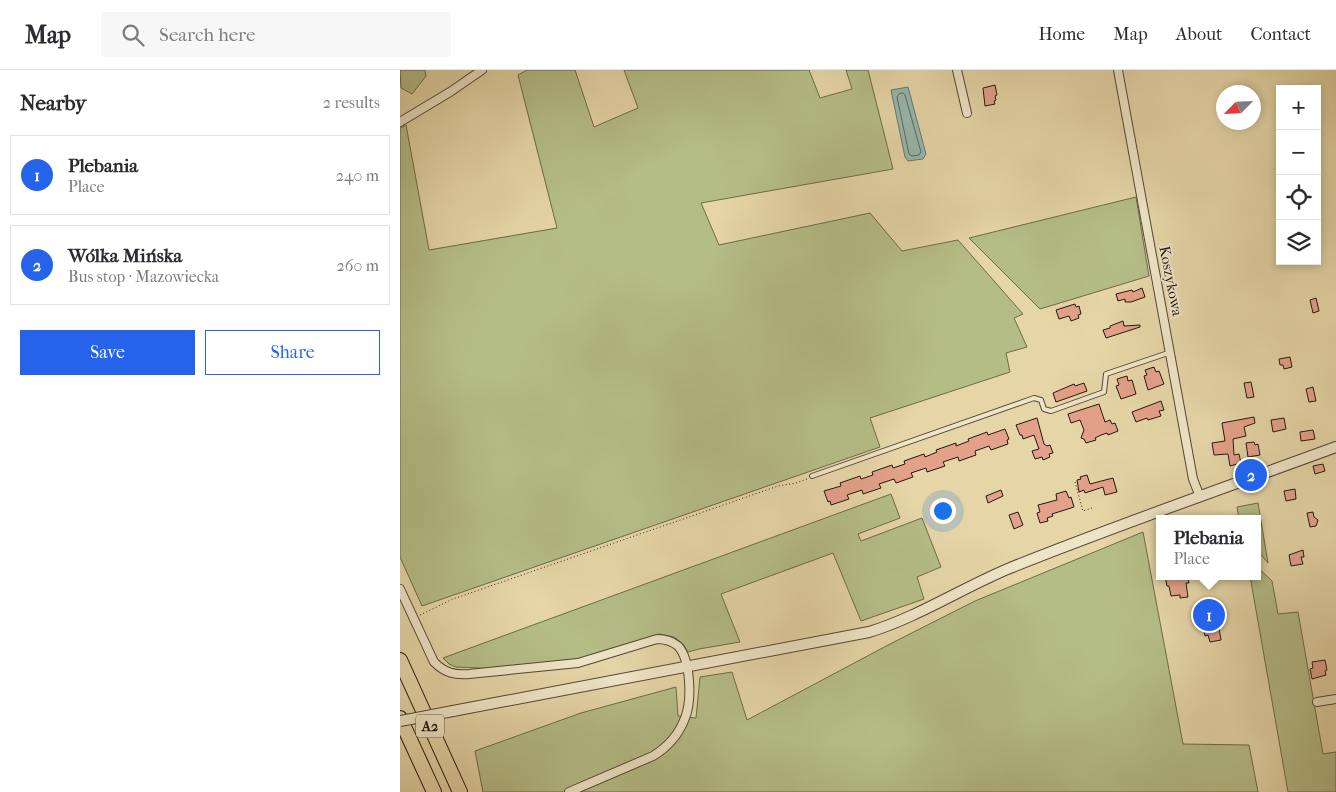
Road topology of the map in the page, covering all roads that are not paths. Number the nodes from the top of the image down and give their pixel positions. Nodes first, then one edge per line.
1 (482, 70) edge
2 (957, 70) edge
3 (1118, 70) edge
4 (967, 113) dead end
5 (400, 122) edge
6 (1170, 352) junction
7 (1336, 447) edge
8 (812, 476) road end
9 (1200, 497) junction
10 (400, 590) edge
11 (400, 660) edge
12 (686, 667) junction
13 (1336, 699) edge
14 (1317, 702) dead end
15 (400, 719) edge
16 (434, 792) edge
17 (460, 792) edge
18 (569, 792) edge

1 - 5 street
2 - 4 street
3 - 6 street, Koszykowa
6 - 8 lane
6 - 9 street, Koszykowa
7 - 9 street
9 - 12 street
10 - 12 street
11 - 17 highway, A2
12 - 15 street, bridge
12 - 18 street
13 - 14 street
15 - 16 highway, A2

